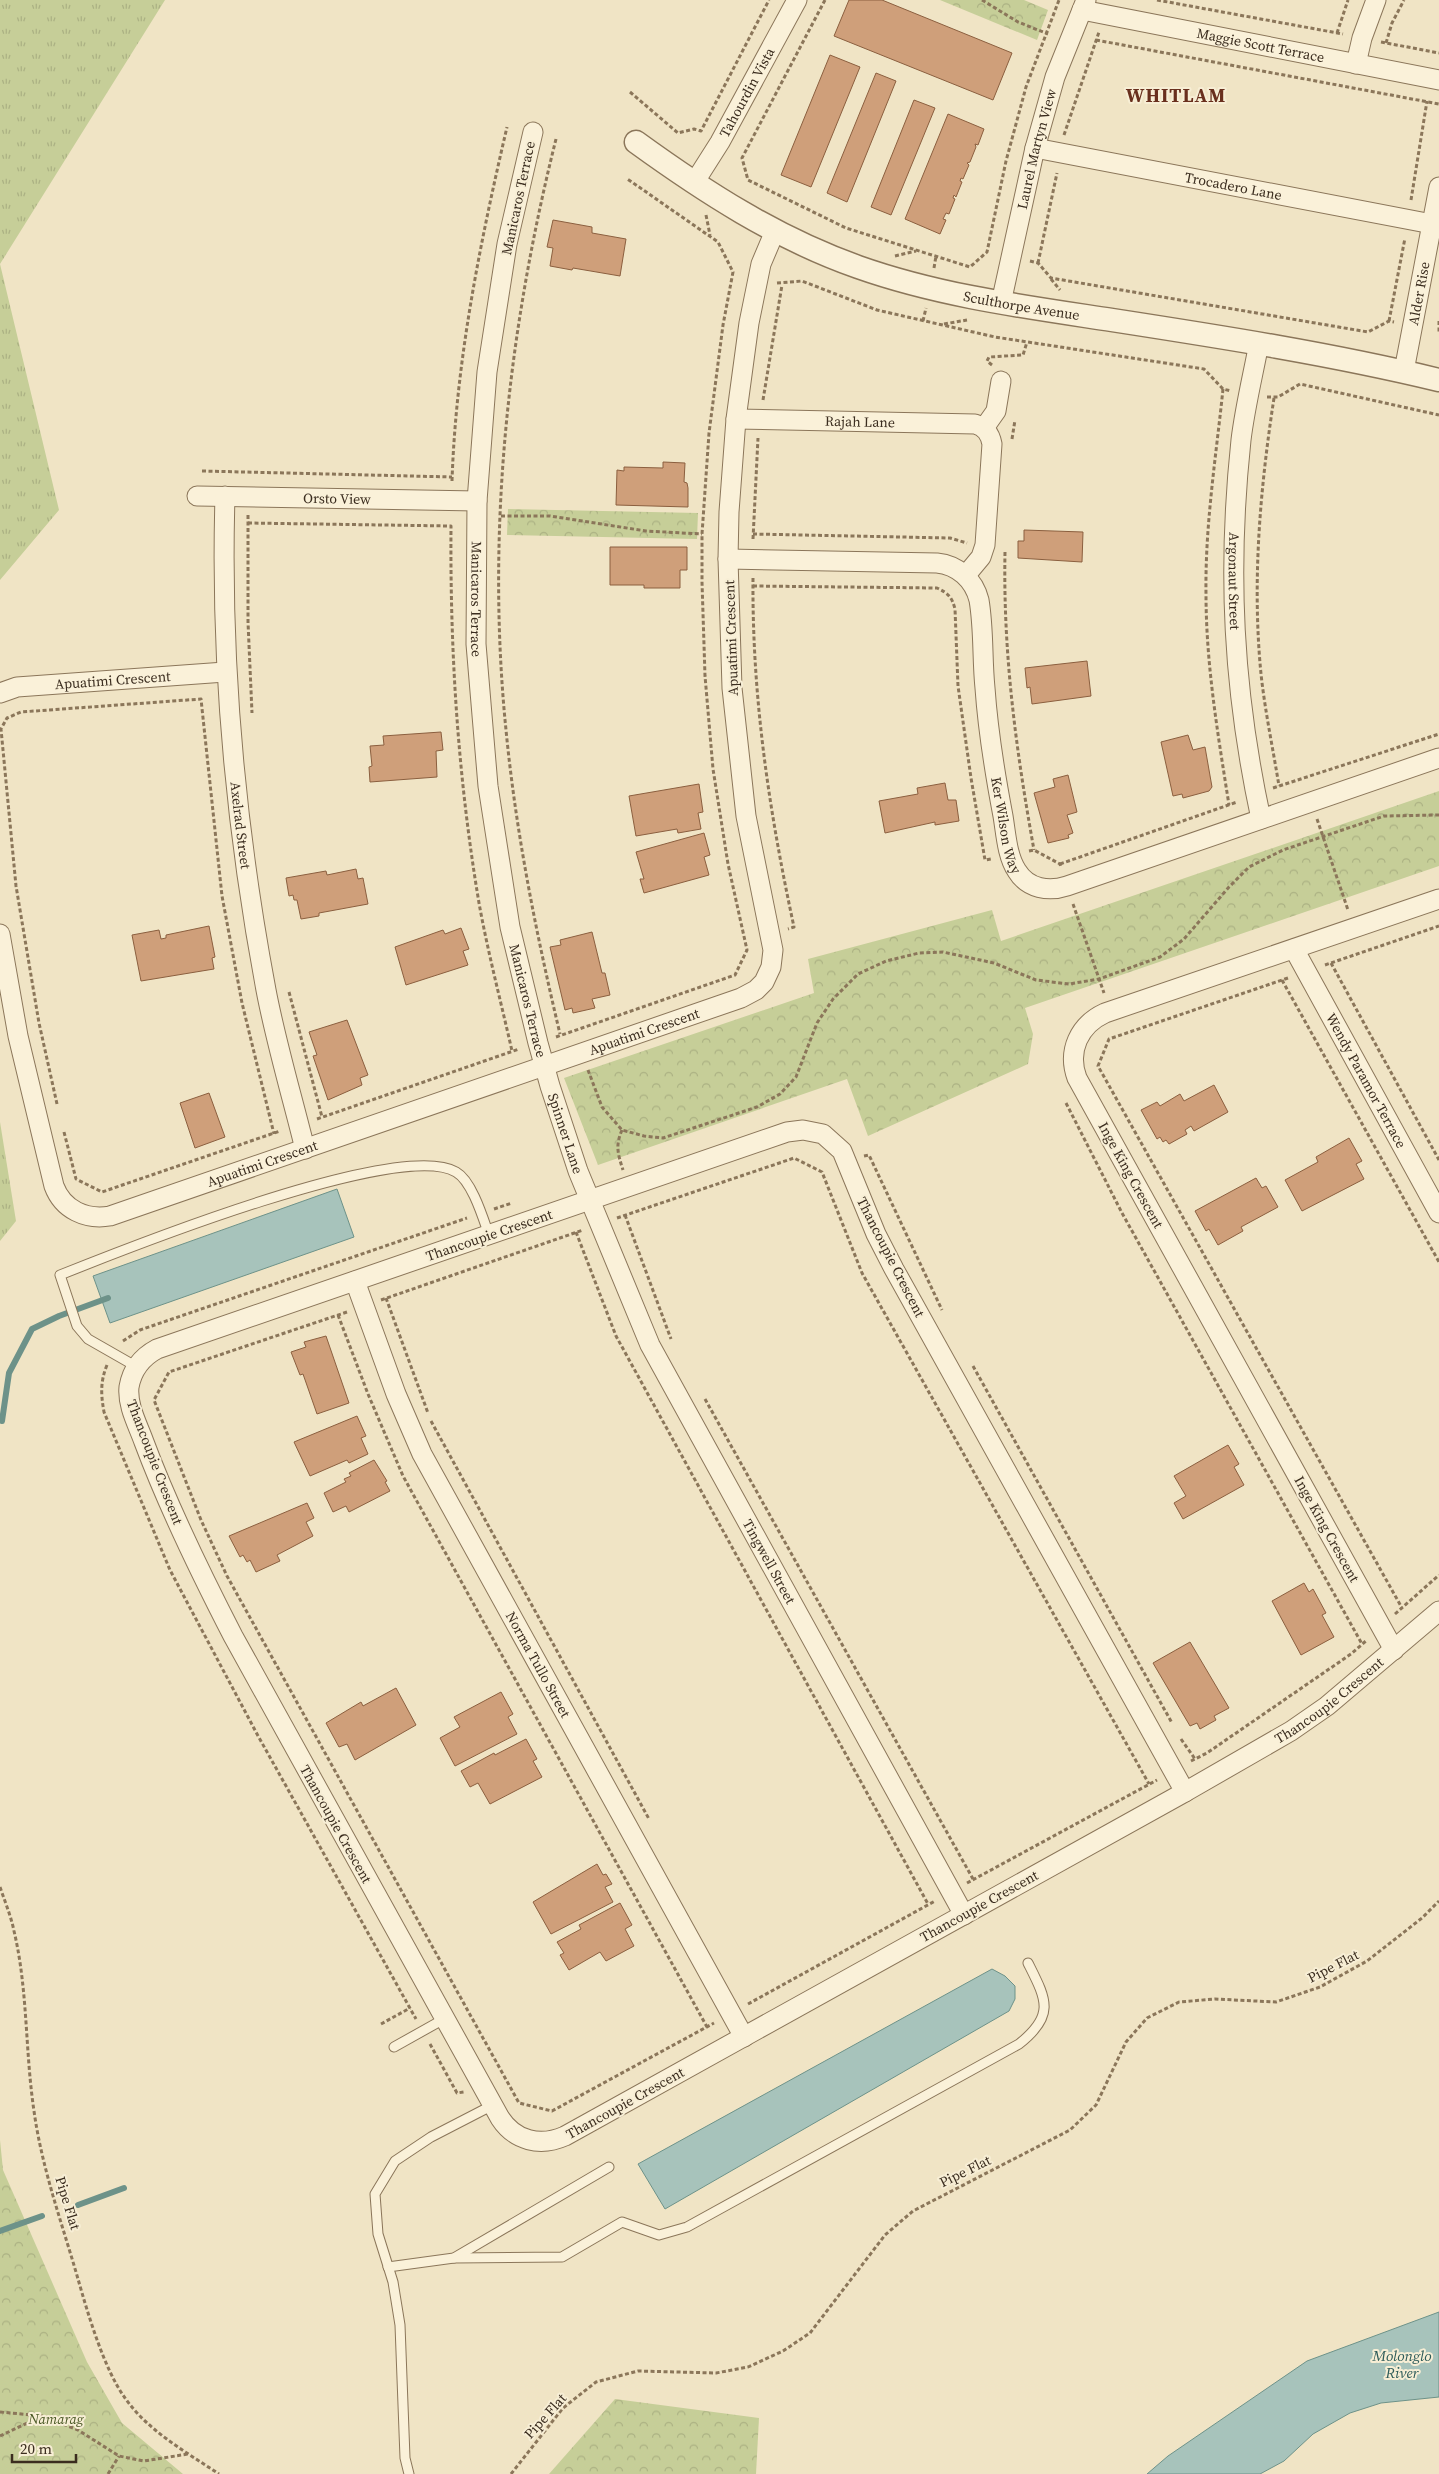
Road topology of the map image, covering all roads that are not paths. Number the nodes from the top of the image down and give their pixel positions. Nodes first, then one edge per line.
1 (798, 0) edge
2 (1376, 0) edge
3 (1084, 5) edge
4 (1356, 64) junction
5 (1439, 80) edge
6 (533, 132) dead end
7 (636, 142) dead end
8 (1035, 148) junction
9 (694, 184) junction
10 (1439, 187) edge
11 (1432, 224) junction
12 (775, 231) junction
13 (1001, 303) junction
14 (1259, 343) junction
15 (1404, 372) junction
16 (999, 373) road end
17 (1439, 380) edge
18 (736, 419) junction
19 (984, 428) junction
20 (197, 496) dead end
21 (225, 496) junction
22 (477, 501) junction
23 (728, 559) junction
24 (966, 576) junction
25 (225, 672) junction
26 (0, 693) edge
27 (1439, 758) edge
28 (1261, 819) junction
29 (1439, 899) edge
30 (0, 934) edge
31 (1294, 949) junction
32 (544, 1066) junction
33 (305, 1149) junction
34 (591, 1200) junction
35 (1439, 1212) edge
36 (489, 1235) junction
37 (355, 1281) junction
38 (137, 1367) junction
39 (1439, 1611) edge
40 (1394, 1650) junction
41 (1185, 1792) junction
42 (964, 1914) junction
43 (1028, 1963) dead end
44 (444, 2019) junction
45 (744, 2037) junction
46 (394, 2046) dead end
47 (493, 2105) junction
48 (610, 2167) dead end
49 (454, 2258) junction
50 (388, 2267) junction
51 (409, 2474) edge

1 - 9 street, Tahourdin Vista
2 - 4 street
3 - 4 street, Maggie Scott Terrace
3 - 8 street, Laurel Martyn View
4 - 5 street, Maggie Scott Terrace
6 - 22 street, Manicaros Terrace
7 - 9 street, Sculthorpe Avenue
8 - 11 street, Trocadero Lane
8 - 13 street, Laurel Martyn View
9 - 12 street, Sculthorpe Avenue
10 - 11 street, Alder Rise
11 - 15 street, Alder Rise
12 - 13 street, Sculthorpe Avenue
12 - 18 street, Apuatimi Crescent
13 - 14 street, Sculthorpe Avenue
14 - 15 street, Sculthorpe Avenue
14 - 28 street, Argonaut Street
15 - 17 street, Sculthorpe Avenue
16 - 19 street
18 - 19 street, Rajah Lane
18 - 23 street, Apuatimi Crescent
19 - 24 street
20 - 21 street, Orsto View
21 - 22 street, Orsto View
21 - 25 street, Axelrad Street
22 - 32 street, Manicaros Terrace
23 - 24 street
23 - 32 street, Apuatimi Crescent
24 - 28 street, Ker Wilson Way
25 - 26 street, Apuatimi Crescent
25 - 33 street, Axelrad Street
27 - 28 street, Ker Wilson Way
29 - 31 street, Inge King Crescent
30 - 33 street, Apuatimi Crescent
31 - 35 street, Wendy Paramor Terrace
31 - 40 street, Inge King Crescent
32 - 33 street, Apuatimi Crescent
32 - 34 street, Spinner Lane
34 - 36 street, Thancoupie Crescent
34 - 41 street, Thancoupie Crescent
34 - 42 street, Tingwell Street
36 - 37 street, Thancoupie Crescent
36 - 38 lane
37 - 38 street, Thancoupie Crescent
37 - 45 street, Norma Tullo Street
38 - 44 street, Thancoupie Crescent
39 - 40 street, Thancoupie Crescent
40 - 41 street, Thancoupie Crescent
41 - 42 street, Thancoupie Crescent
42 - 45 street, Thancoupie Crescent
43 - 49 lane
44 - 46 lane
44 - 47 street, Thancoupie Crescent
45 - 47 street, Thancoupie Crescent
47 - 50 lane
48 - 49 lane
49 - 50 lane
50 - 51 lane

